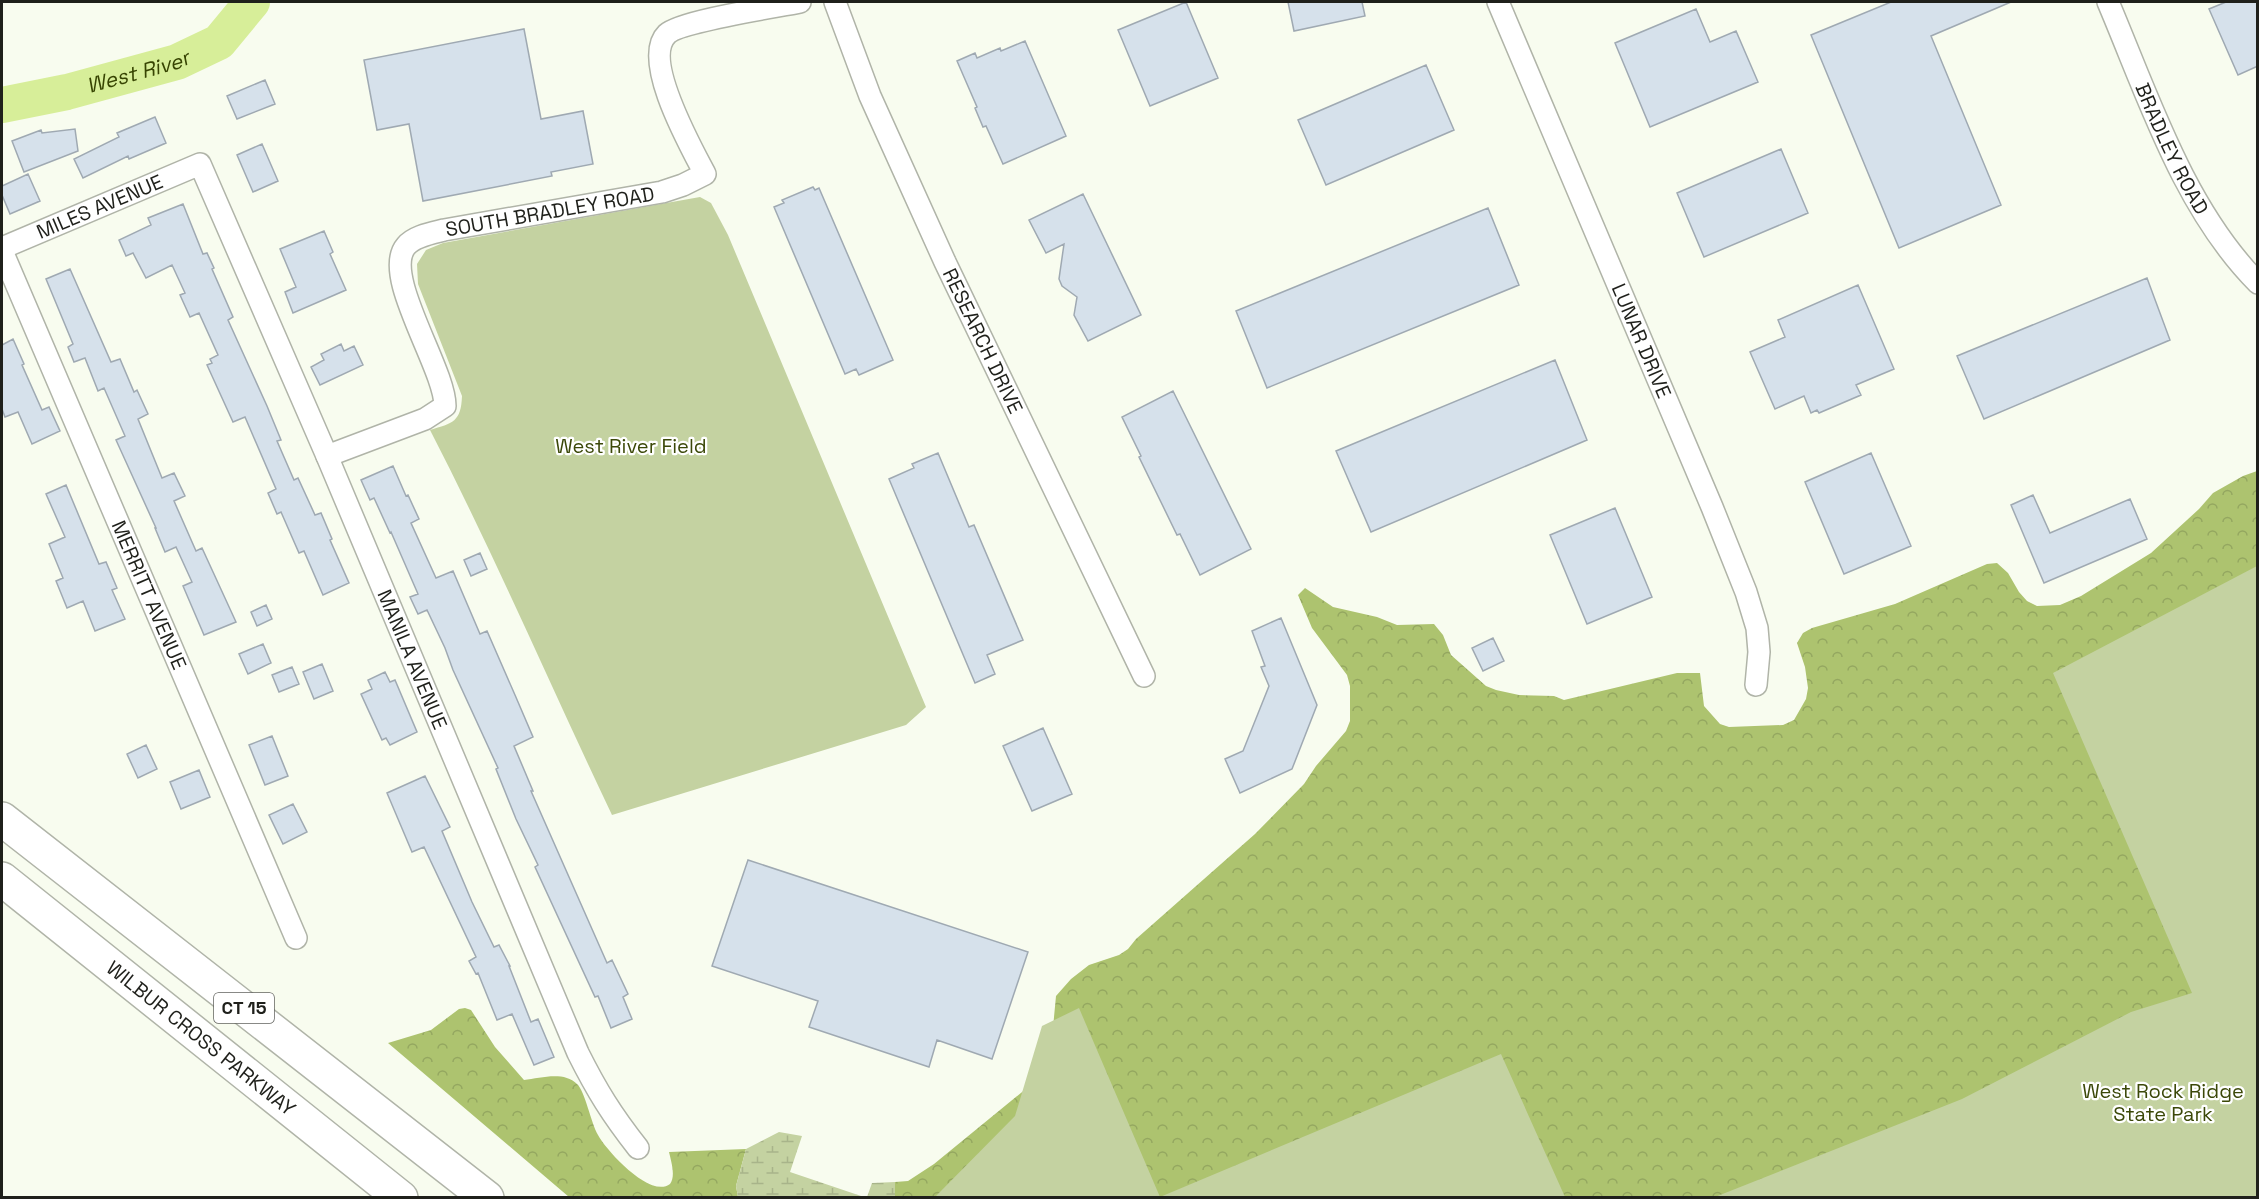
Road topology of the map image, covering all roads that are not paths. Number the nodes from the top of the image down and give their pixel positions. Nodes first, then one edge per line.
1 (800, 2) edge
2 (835, 2) edge
3 (1498, 2) edge
4 (2109, 2) edge
5 (200, 164) joint
6 (2, 250) edge
7 (2258, 283) edge
8 (327, 456) junction
9 (1144, 676) dead end
10 (1756, 685) dead end
11 (2, 819) edge
12 (2, 879) edge
13 (296, 938) dead end
14 (638, 1148) dead end
15 (401, 1197) edge
16 (487, 1197) edge

1 - 8 street, SOUTH BRADLEY ROAD
2 - 9 street, RESEARCH DRIVE
3 - 10 street, LUNAR DRIVE
4 - 7 street, BRADLEY ROAD
5 - 6 street, MILES AVENUE
5 - 8 street, MANILA AVENUE
6 - 13 street, MERRITT AVENUE
8 - 14 street, MANILA AVENUE
11 - 16 highway, CT 15
12 - 15 highway, WILBUR CROSS PARKWAY / CT 15

